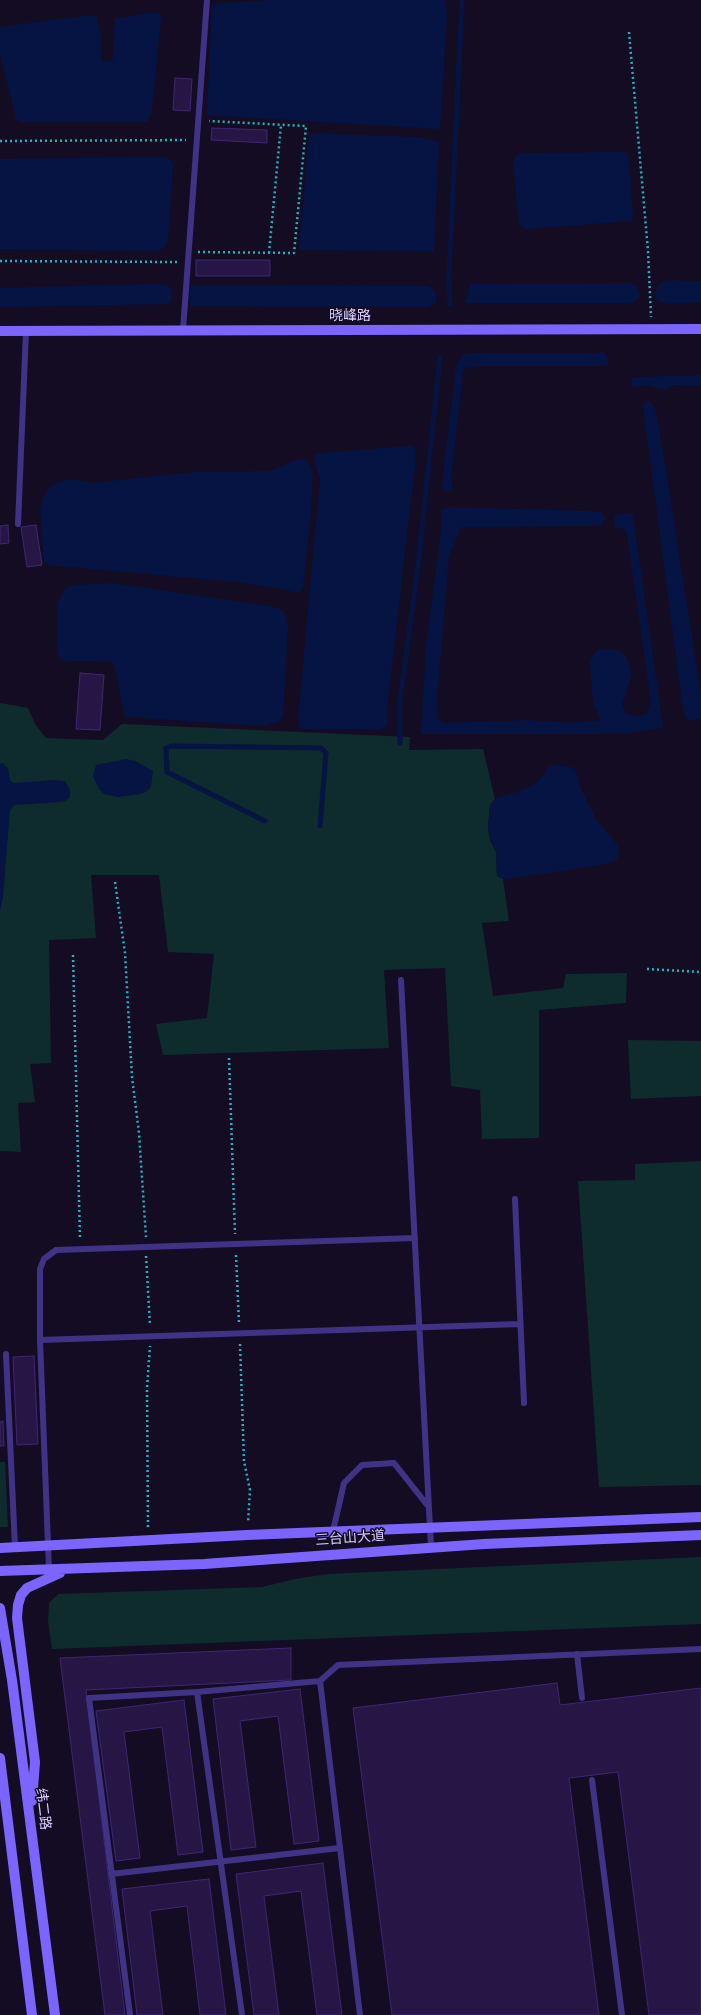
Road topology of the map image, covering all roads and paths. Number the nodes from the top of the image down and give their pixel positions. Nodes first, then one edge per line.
1 (207, 0) edge
2 (629, 32) dead end
3 (198, 120) junction
4 (281, 125) junction
5 (197, 140) junction
6 (0, 141) edge
7 (189, 252) junction
8 (269, 253) junction
9 (0, 261) edge
10 (188, 262) junction
11 (701, 329) edge
12 (183, 330) junction
13 (651, 330) junction
14 (0, 331) edge
15 (26, 331) junction
16 (18, 524) dead end
17 (115, 882) dead end
18 (73, 955) dead end
19 (647, 969) dead end
20 (701, 972) edge
21 (401, 980) dead end
22 (229, 1058) dead end
23 (515, 1199) dead end
24 (415, 1238) junction
25 (236, 1244) junction
26 (146, 1247) junction
27 (80, 1249) junction
28 (520, 1324) junction
29 (420, 1329) junction
30 (239, 1334) junction
31 (151, 1336) junction
32 (40, 1340) junction
33 (6, 1354) dead end
34 (524, 1403) dead end
35 (428, 1506) junction
36 (701, 1517) edge
37 (429, 1528) junction
38 (333, 1531) junction
39 (247, 1535) junction
40 (701, 1535) edge
41 (149, 1542) junction
42 (49, 1546) junction
43 (16, 1547) junction
44 (431, 1547) junction
45 (0, 1548) edge
46 (73, 1569) junction
47 (50, 1570) junction
48 (0, 1572) edge
49 (0, 1608) edge
50 (701, 1648) edge
51 (577, 1654) junction
52 (320, 1681) junction
53 (197, 1692) junction
54 (582, 1698) dead end
55 (0, 1758) edge
56 (592, 1780) dead end
57 (31, 1823) junction
58 (340, 1848) junction
59 (220, 1861) junction
60 (111, 1874) junction
61 (32, 2015) edge
62 (55, 2015) edge
63 (130, 2015) edge
64 (242, 2015) edge
65 (360, 2015) edge
66 (622, 2015) edge

1 - 3 lane
2 - 13 path
3 - 4 path
3 - 5 lane
4 - 8 path
4 - 8 path
5 - 6 path
5 - 7 lane
7 - 8 path
7 - 10 lane
9 - 10 path
10 - 12 lane
11 - 13 street, 晓峰路
12 - 13 street, 晓峰路
12 - 15 street, 晓峰路
14 - 15 street, 晓峰路
15 - 16 lane
17 - 26 path
18 - 27 path
19 - 20 path
21 - 24 lane
22 - 25 path
23 - 28 lane
24 - 25 lane
24 - 29 lane
25 - 26 lane
25 - 30 path
26 - 27 lane
26 - 31 path
27 - 32 lane
28 - 29 lane
28 - 34 lane
29 - 30 lane
29 - 35 lane
30 - 31 lane
30 - 39 path
31 - 32 lane
31 - 41 path
32 - 42 lane
33 - 43 lane
35 - 37 lane
35 - 38 lane
36 - 37 street, 三台山大道
37 - 38 street, 三台山大道
37 - 44 lane
38 - 39 street, 三台山大道
39 - 41 street, 三台山大道
40 - 44 street, 三台山大道
41 - 42 street, 三台山大道
42 - 43 street, 三台山大道
42 - 47 lane
43 - 45 street, 三台山大道
44 - 46 street, 三台山大道
46 - 47 street, 三台山大道
46 - 57 street
47 - 48 street, 三台山大道
49 - 57 street, 纬二路
50 - 51 lane
51 - 52 lane
51 - 54 lane
52 - 53 lane
52 - 58 lane
53 - 59 lane
53 - 60 lane
55 - 61 street
56 - 66 lane
57 - 62 street, 纬二路
58 - 59 lane
58 - 65 lane
59 - 60 lane
59 - 64 lane
60 - 63 lane

